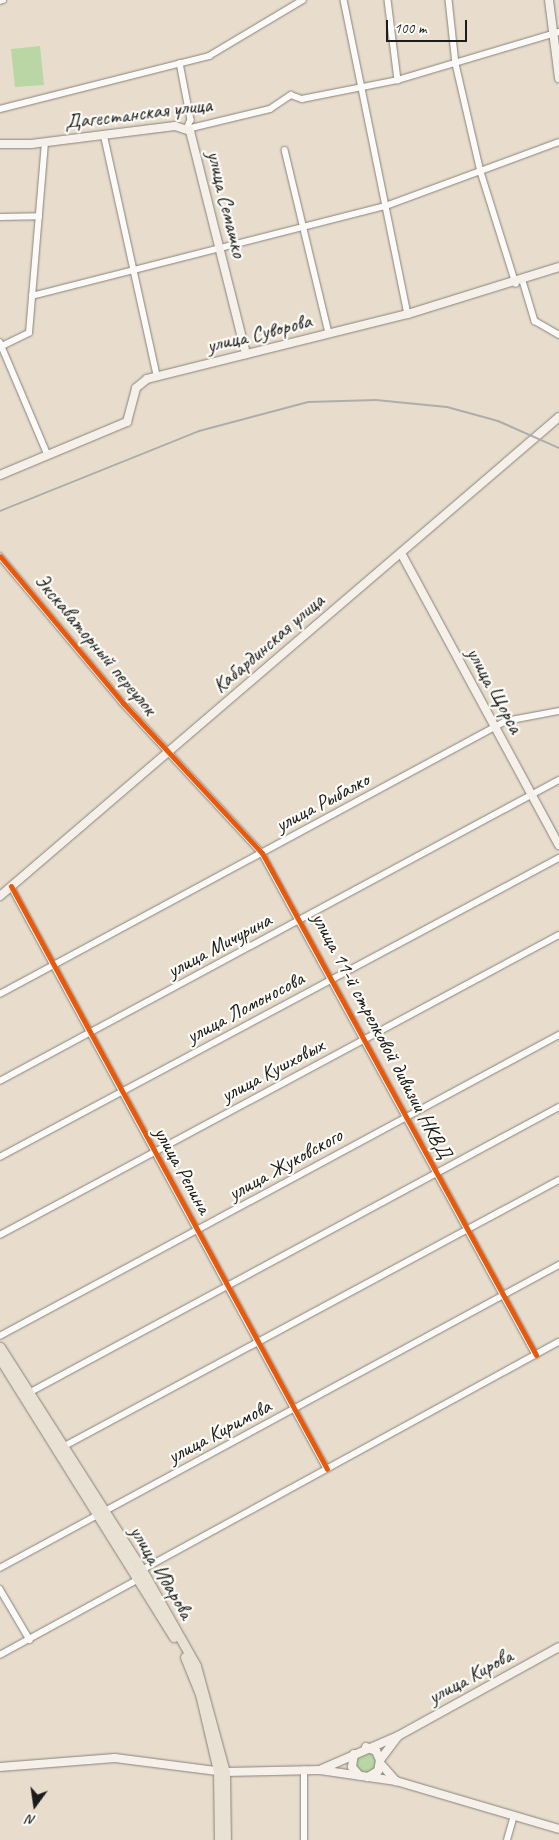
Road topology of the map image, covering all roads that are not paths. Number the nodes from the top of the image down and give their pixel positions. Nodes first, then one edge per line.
1 (303, 0) edge
2 (344, 0) edge
3 (388, 0) edge
4 (449, 0) edge
5 (549, 0) edge
6 (555, 33) edge
7 (180, 63) junction
8 (456, 64) junction
9 (559, 78) edge
10 (398, 80) junction
11 (362, 87) junction
12 (0, 109) edge
13 (187, 128) junction
14 (104, 134) junction
15 (559, 142) edge
16 (45, 143) junction
17 (0, 144) edge
18 (286, 150) dead end
19 (482, 172) junction
20 (386, 206) junction
21 (39, 216) junction
22 (0, 217) edge
23 (303, 228) junction
24 (220, 249) junction
25 (559, 267) edge
26 (132, 273) junction
27 (519, 282) junction
28 (32, 296) junction
29 (408, 314) junction
30 (329, 333) junction
31 (559, 335) edge
32 (1, 345) edge
33 (246, 354) junction
34 (157, 376) junction
35 (559, 417) edge
36 (48, 455) junction
37 (0, 474) edge
38 (401, 553) junction
39 (0, 556) edge
40 (559, 711) edge
41 (496, 727) junction
42 (168, 752) junction
43 (559, 780) edge
44 (532, 795) junction
45 (559, 845) edge
46 (262, 853) junction
47 (559, 858) edge
48 (11, 886) junction
49 (0, 896) edge
50 (301, 920) junction
51 (559, 935) edge
52 (54, 965) junction
53 (332, 979) junction
54 (0, 994) edge
55 (89, 1033) junction
56 (559, 1035) edge
57 (364, 1038) junction
58 (0, 1081) edge
59 (122, 1092) junction
60 (559, 1107) edge
61 (406, 1116) junction
62 (154, 1152) junction
63 (0, 1158) edge
64 (438, 1172) junction
65 (559, 1180) edge
66 (467, 1229) junction
67 (198, 1230) junction
68 (0, 1235) edge
69 (559, 1265) edge
70 (227, 1286) junction
71 (505, 1295) junction
72 (0, 1336) edge
73 (559, 1342) edge
74 (257, 1343) junction
75 (0, 1347) edge
76 (536, 1355) junction
77 (0, 1360) edge
78 (29, 1393) junction
79 (294, 1409) junction
80 (63, 1447) junction
81 (327, 1469) junction
82 (101, 1513) junction
83 (0, 1568) edge
84 (140, 1574) junction
85 (0, 1589) edge
86 (30, 1640) junction
87 (559, 1646) edge
88 (0, 1655) edge
89 (398, 1736) junction
90 (366, 1748) junction
91 (354, 1754) junction
92 (380, 1762) junction
93 (0, 1767) edge
94 (304, 1770) junction
95 (320, 1770) junction
96 (221, 1772) junction
97 (362, 1776) junction
98 (396, 1781) junction
99 (514, 1816) junction
100 (559, 1829) edge
101 (219, 1840) edge
102 (226, 1840) edge
103 (304, 1840) edge
104 (507, 1840) edge

1 - 7 street
2 - 11 street
3 - 10 street
4 - 8 street
5 - 6 street
6 - 8 street
6 - 9 street
7 - 12 street
7 - 13 street, улица Семашко
8 - 10 street
8 - 19 street
10 - 11 street
11 - 13 street, Дагестанская улица
11 - 20 street
13 - 14 street, Дагестанская улица
13 - 24 street, улица Семашко
14 - 16 street, Дагестанская улица
14 - 26 street
15 - 19 street
16 - 17 street, Дагестанская улица
16 - 21 street
18 - 23 street
19 - 20 street
19 - 27 street
20 - 23 street
20 - 29 street
21 - 22 street
21 - 28 street
23 - 24 street
23 - 30 street
24 - 26 street
24 - 33 street, улица Семашко
25 - 27 street, улица Суворова
26 - 28 street
26 - 34 street
27 - 29 street, улица Суворова
27 - 31 street
28 - 32 street
29 - 30 street, улица Суворова
30 - 33 street, улица Суворова
32 - 36 street
33 - 34 street, улица Суворова
34 - 36 street, улица Суворова
35 - 38 street, Кабардинская улица
36 - 37 street, улица Суворова
38 - 41 street, улица Щорса
38 - 42 street, Кабардинская улица
39 - 42 street, Экскаваторный переулок
40 - 41 street, улица Рыбалко
41 - 44 street, улица Щорса
41 - 46 street, улица Рыбалко
42 - 46 street, улица 11-й стрелковой дивизии НКВД
42 - 48 street, Кабардинская улица
43 - 44 street, улица Мичурина
44 - 45 street, улица Щорса
44 - 50 street, улица Мичурина
46 - 50 street, улица 11-й стрелковой дивизии НКВД
46 - 52 street, улица Рыбалко
47 - 53 street, улица Ломоносова
48 - 49 street, Кабардинская улица
48 - 52 street, улица Репина
50 - 53 street, улица 11-й стрелковой дивизии НКВД
50 - 55 street, улица Мичурина
51 - 57 street, улица Кушховых
52 - 54 street, улица Рыбалко
52 - 55 street, улица Репина
53 - 57 street, улица 11-й стрелковой дивизии НКВД
53 - 59 street, улица Ломоносова
55 - 58 street, улица Мичурина
55 - 59 street, улица Репина
56 - 61 street, улица Жуковского
57 - 61 street, улица 11-й стрелковой дивизии НКВД
57 - 62 street, улица Кушховых
59 - 62 street, улица Репина
59 - 63 street, улица Ломоносова
60 - 64 street
61 - 64 street, улица 11-й стрелковой дивизии НКВД
61 - 67 street, улица Жуковского
62 - 67 street, улица Репина
62 - 68 street, улица Кушховых
64 - 66 street, улица 11-й стрелковой дивизии НКВД
64 - 70 street
65 - 66 street
66 - 71 street, улица 11-й стрелковой дивизии НКВД
66 - 74 street
67 - 70 street, улица Репина
67 - 72 street, улица Жуковского
69 - 71 street, улица Киримова
70 - 74 street, улица Репина
70 - 78 street
71 - 76 street, улица 11-й стрелковой дивизии НКВД
71 - 79 street, улица Киримова
73 - 76 street
74 - 79 street, улица Репина
74 - 80 street
75 - 78 main road, улица Идарова
76 - 81 street
77 - 82 main road, улица Идарова
78 - 80 main road, улица Идарова
79 - 81 street, улица Репина
79 - 82 street, улица Киримова
80 - 82 main road, улица Идарова
81 - 84 street
82 - 83 street, улица Киримова
82 - 84 main road, улица Идарова
84 - 86 street
84 - 96 main road, улица Идарова
84 - 96 main road, улица Идарова
85 - 86 street
86 - 88 street
87 - 89 street, улица Кирова
89 - 90 street, улица Кирова
89 - 92 street
90 - 91 street
90 - 92 street
91 - 95 street
91 - 97 street
92 - 97 street
92 - 98 street
93 - 96 street
94 - 95 street
94 - 96 street
94 - 103 street
95 - 97 street
96 - 101 main road, улица Идарова
96 - 102 main road, улица Идарова
97 - 98 street
98 - 99 street
99 - 100 street
99 - 104 street

